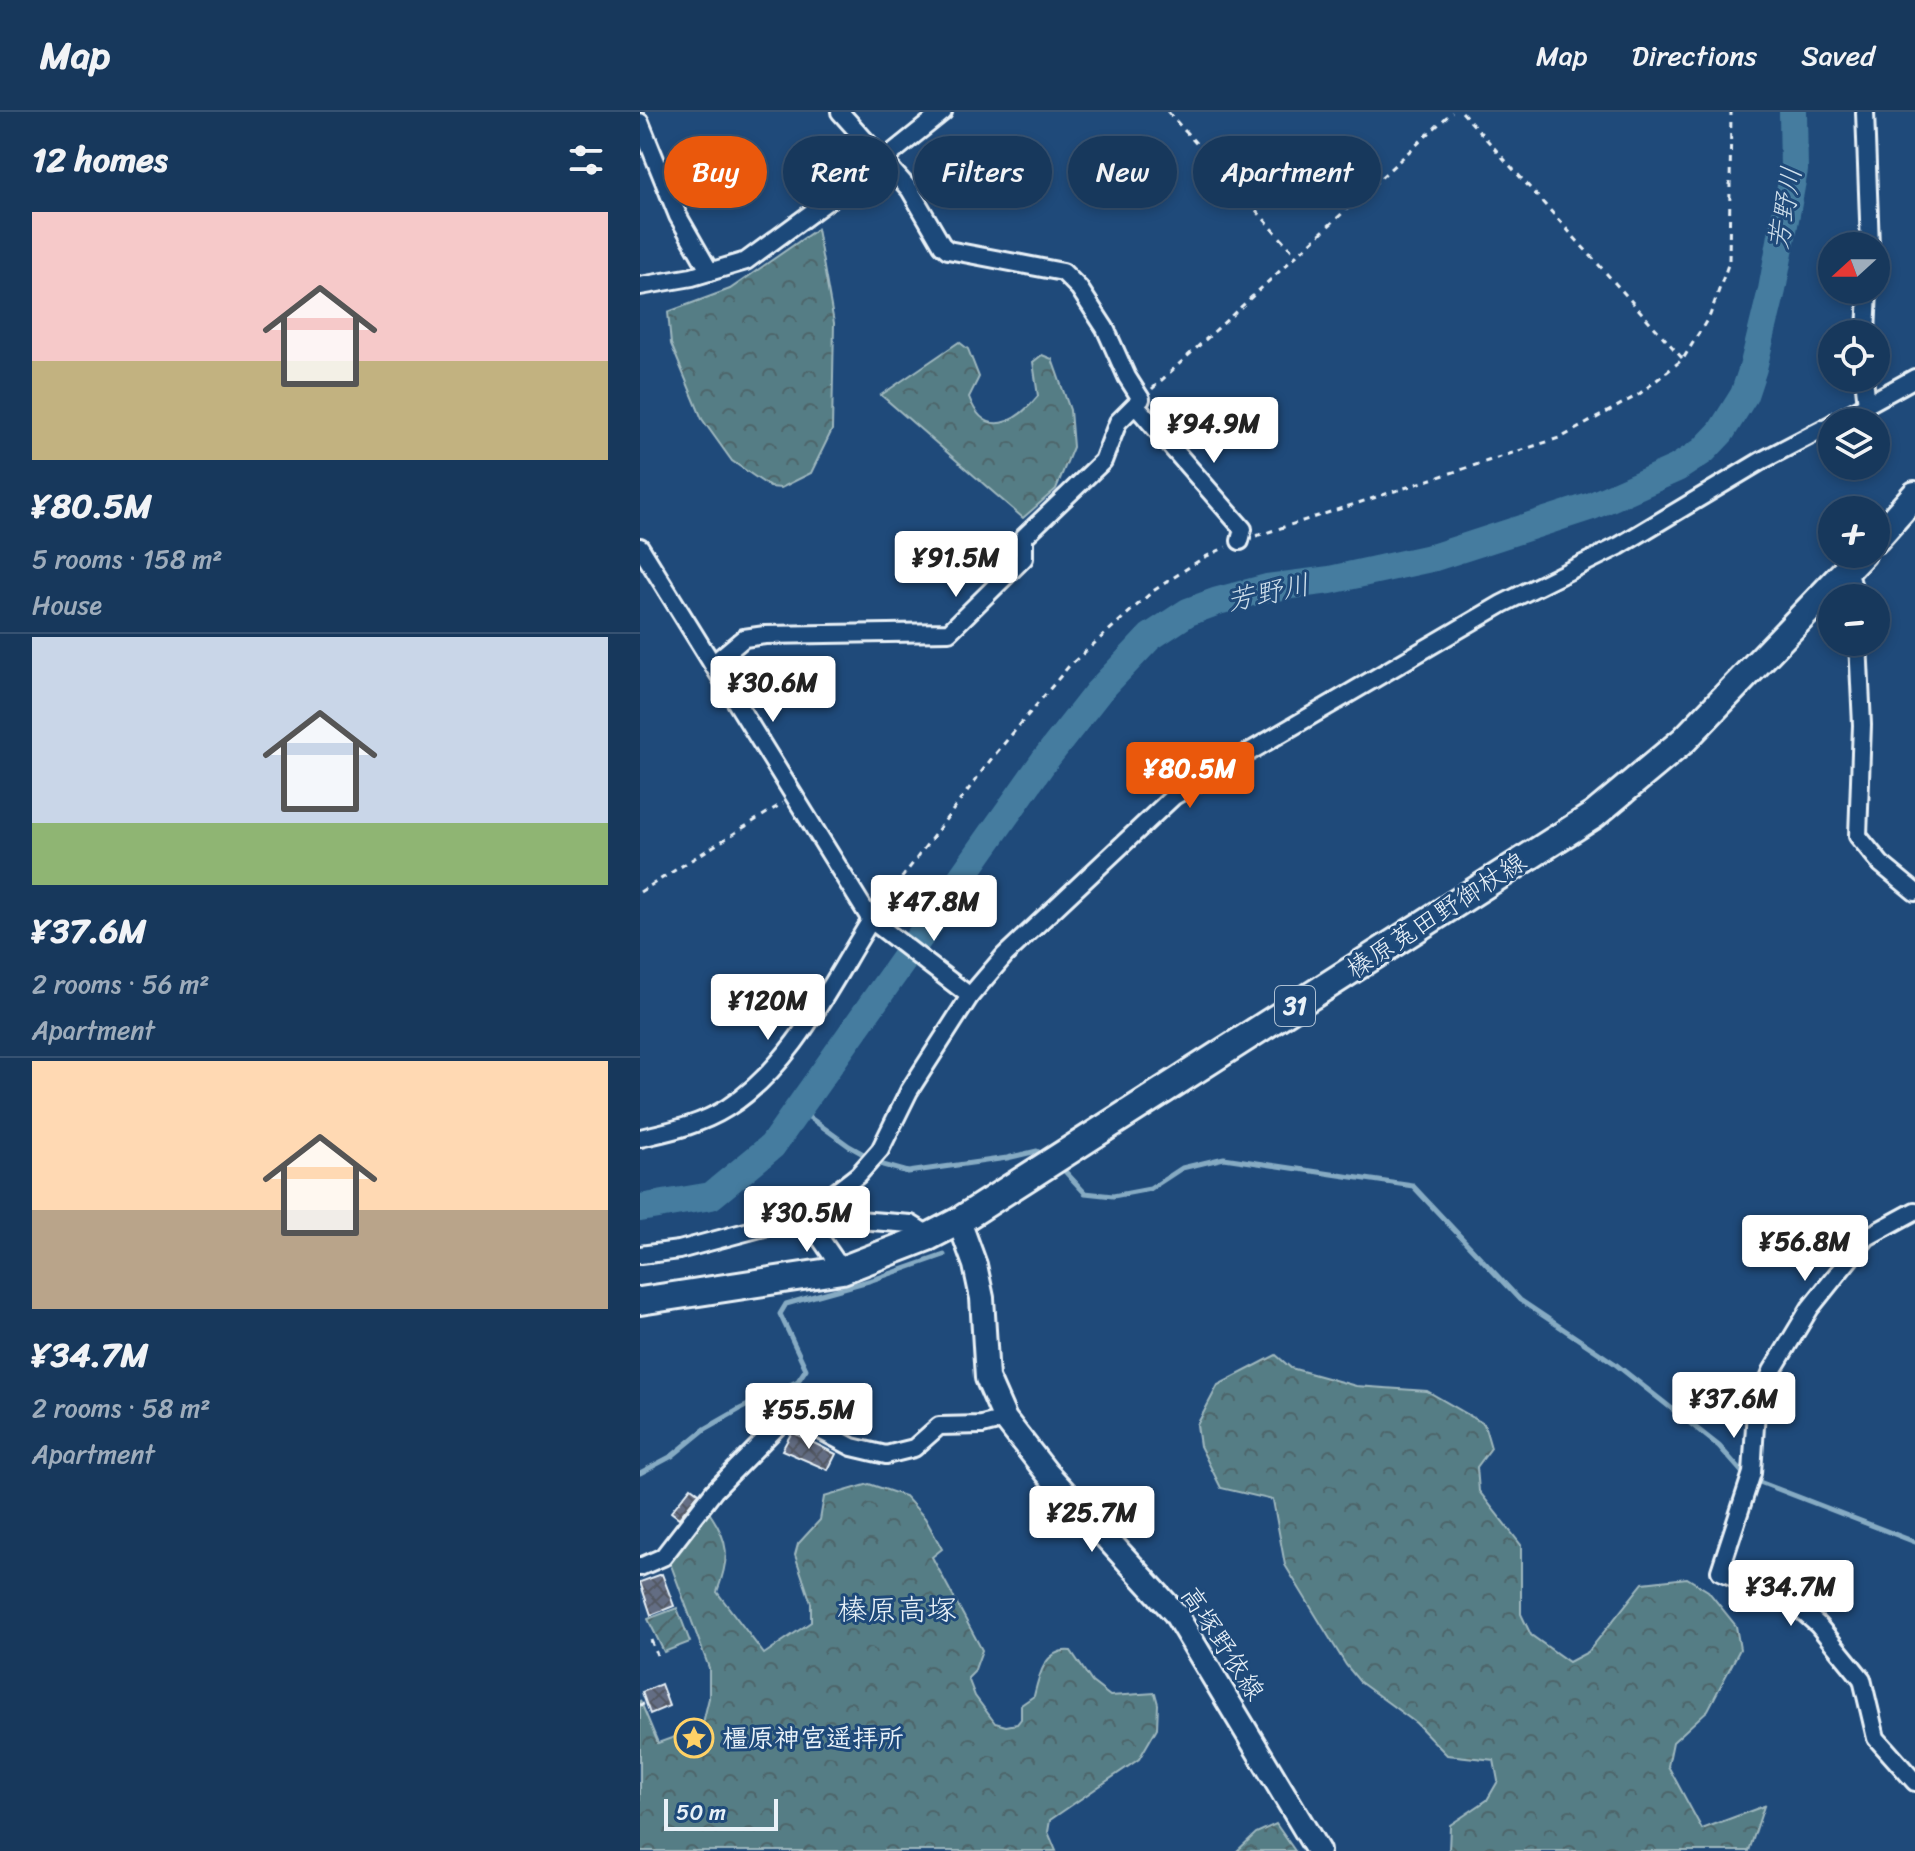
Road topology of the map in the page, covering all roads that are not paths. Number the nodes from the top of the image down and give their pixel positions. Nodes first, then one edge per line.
1 (840, 112) edge
2 (943, 112) edge
3 (1865, 112) edge
4 (640, 122) edge
5 (861, 136) edge
6 (898, 148) edge
7 (898, 178) edge
8 (818, 208) edge
9 (1871, 232) edge
10 (710, 272) junction
11 (640, 286) edge
12 (1915, 378) edge
13 (1866, 392) edge
14 (1141, 399) road end
15 (1867, 405) junction
16 (1862, 408) edge
17 (1818, 431) edge
18 (1915, 495) edge
19 (1890, 523) edge
20 (1240, 541) road end
21 (640, 547) edge
22 (1849, 568) edge
23 (1859, 656) edge
24 (713, 664) junction
25 (1915, 892) edge
26 (876, 923) junction
27 (967, 993) junction
28 (640, 1138) edge
29 (1915, 1211) edge
30 (805, 1216) junction
31 (959, 1221) junction
32 (930, 1236) junction
33 (640, 1255) edge
34 (842, 1270) junction
35 (640, 1301) edge
36 (1005, 1419) junction
37 (640, 1567) edge
38 (1915, 1782) edge
39 (1318, 1851) edge

1 - 5 street
2 - 6 street
3 - 9 street
4 - 10 street
7 - 14 street
8 - 10 street
10 - 11 street
12 - 15 street
13 - 15 street
15 - 16 street
17 - 27 street
18 - 19 main road
20 - 24 street
21 - 24 street
22 - 31 main road, 榛原菟田野御杖線 / 31
23 - 25 street
24 - 26 street
26 - 27 street
26 - 28 street
27 - 30 street
29 - 38 street
30 - 32 street
30 - 33 street
30 - 34 street
31 - 32 main road, 榛原菟田野御杖線 / 31
31 - 36 main road, 高塚野依線
32 - 34 main road, 榛原菟田野御杖線 / 31
34 - 35 main road, 榛原菟田野御杖線 / 31
36 - 37 street
36 - 39 main road, 高塚野依線

